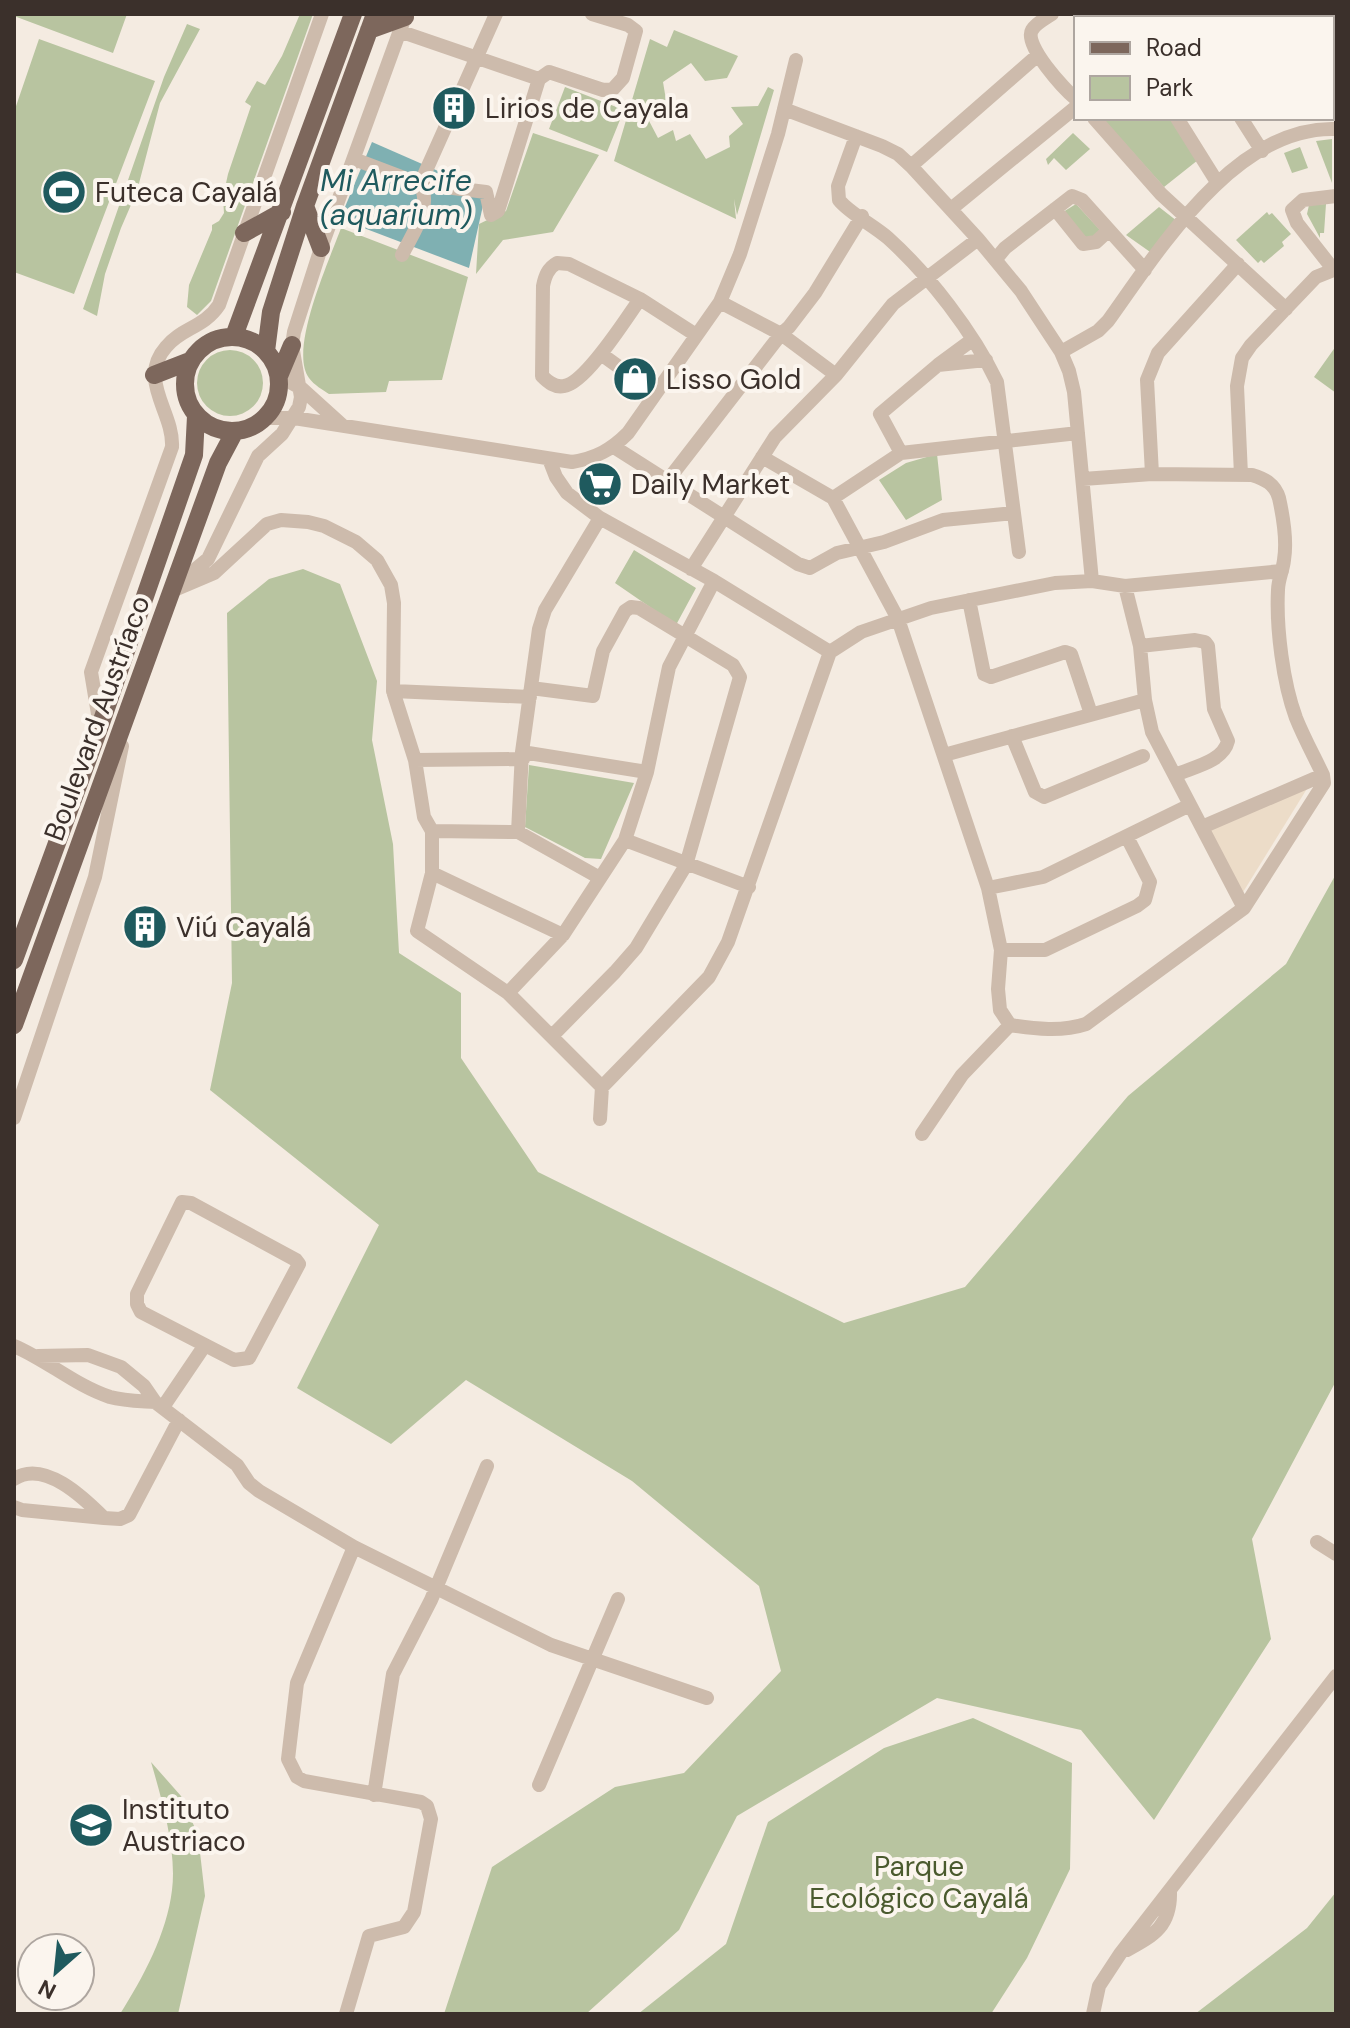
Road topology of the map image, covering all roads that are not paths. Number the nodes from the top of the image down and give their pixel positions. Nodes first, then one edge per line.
1 (322, 14) edge
2 (496, 14) edge
3 (592, 14) edge
4 (1052, 14) edge
5 (349, 18) edge
6 (404, 21) edge
7 (372, 22) edge
8 (1038, 55) junction
9 (477, 57) junction
10 (796, 60) dead end
11 (539, 79) junction
12 (1074, 97) edge
13 (784, 109) junction
14 (1074, 109) edge
15 (1096, 120) edge
16 (1178, 120) edge
17 (1242, 120) edge
18 (1336, 129) edge
19 (856, 136) junction
20 (1262, 151) junction
21 (354, 159) junction
22 (911, 166) junction
23 (1217, 182) junction
24 (420, 184) junction
25 (1336, 196) edge
26 (305, 206) junction
27 (951, 209) junction
28 (1055, 209) junction
29 (282, 212) junction
30 (862, 216) junction
31 (1186, 216) junction
32 (1109, 230) junction
33 (244, 233) junction
34 (978, 239) junction
35 (321, 248) junction
36 (402, 255) dead end
37 (996, 259) junction
38 (1238, 264) junction
39 (1335, 269) edge
40 (1145, 270) junction
41 (926, 276) junction
42 (640, 299) junction
43 (720, 302) junction
44 (1286, 309) junction
45 (781, 334) junction
46 (696, 335) junction
47 (234, 336) junction
48 (972, 340) junction
49 (292, 345) junction
50 (266, 351) junction
51 (1061, 352) junction
52 (601, 354) junction
53 (986, 360) junction
54 (190, 361) junction
55 (938, 365) junction
56 (154, 375) junction
57 (836, 375) junction
58 (279, 376) junction
59 (301, 388) junction
60 (655, 393) junction
61 (196, 416) junction
62 (265, 418) junction
63 (294, 418) junction
64 (343, 427) junction
65 (235, 431) junction
66 (1078, 433) junction
67 (1004, 442) junction
68 (614, 447) junction
69 (901, 453) junction
70 (762, 457) junction
71 (549, 459) junction
72 (1152, 474) junction
73 (1241, 475) junction
74 (1083, 479) junction
75 (668, 480) junction
76 (833, 498) junction
77 (1014, 513) junction
78 (723, 516) junction
79 (600, 518) junction
80 (859, 548) junction
81 (1019, 552) dead end
82 (691, 569) junction
83 (1282, 571) junction
84 (714, 581) junction
85 (1092, 581) junction
86 (1125, 586) junction
87 (174, 590) junction
88 (969, 600) junction
89 (898, 619) junction
90 (684, 635) junction
91 (1140, 646) junction
92 (830, 652) junction
93 (393, 691) junction
94 (530, 692) junction
95 (132, 699) junction
96 (1145, 700) junction
97 (1091, 714) junction
98 (100, 726) junction
99 (1012, 736) junction
100 (522, 755) junction
101 (944, 755) junction
102 (1143, 756) dead end
103 (415, 760) junction
104 (647, 772) junction
105 (1175, 775) junction
106 (1323, 775) junction
107 (1190, 805) junction
108 (1202, 827) junction
109 (432, 831) junction
110 (518, 832) junction
111 (1127, 837) junction
112 (625, 840) junction
113 (686, 865) junction
114 (432, 873) junction
115 (600, 878) junction
116 (749, 887) junction
117 (988, 888) junction
118 (1244, 908) junction
119 (563, 935) junction
120 (1001, 950) junction
121 (14, 960) edge
122 (508, 993) junction
123 (14, 1025) edge
124 (1010, 1025) junction
125 (552, 1036) junction
126 (602, 1087) junction
127 (14, 1118) edge
128 (600, 1119) dead end
129 (922, 1134) dead end
130 (205, 1345) junction
131 (14, 1346) edge
132 (38, 1356) junction
133 (159, 1405) junction
134 (179, 1420) junction
135 (487, 1466) dead end
136 (14, 1479) edge
137 (14, 1507) edge
138 (104, 1518) junction
139 (1317, 1542) dead end
140 (354, 1547) junction
141 (1336, 1554) edge
142 (436, 1588) junction
143 (618, 1599) dead end
144 (594, 1660) junction
145 (1336, 1676) edge
146 (707, 1698) dead end
147 (539, 1785) dead end
148 (374, 1795) junction
149 (346, 2014) edge
150 (1093, 2014) edge

1 - 33 street
2 - 9 street
3 - 11 street
4 - 8 street
5 - 29 main road
6 - 7 main road
6 - 9 street
6 - 21 street
7 - 26 main road
8 - 12 street
8 - 22 street
9 - 11 street
9 - 24 street
10 - 13 street
11 - 24 street
13 - 19 street
13 - 43 street
14 - 27 street
15 - 31 street
16 - 23 street
17 - 20 street
18 - 20 street
19 - 22 street
19 - 30 street
20 - 23 street
21 - 24 street
21 - 35 street
22 - 27 street
23 - 31 street
24 - 36 street
25 - 39 street
26 - 35 main road
26 - 50 main road
27 - 34 street
28 - 32 street
28 - 32 street
28 - 37 street
29 - 33 main road
29 - 47 main road
30 - 41 street
30 - 45 street
31 - 38 street
31 - 40 street
32 - 40 street
33 - 56 street
34 - 37 street
34 - 41 street
35 - 49 street
37 - 51 street
38 - 44 street
38 - 72 street
39 - 44 street
40 - 51 street
41 - 48 street
41 - 57 street
42 - 46 street
42 - 52 street
42 - 52 street
43 - 45 street
43 - 46 street
44 - 73 street
45 - 57 street
45 - 75 street
46 - 60 street
47 - 50 main road
47 - 54 main road
48 - 53 street
48 - 55 street
49 - 58 main road
49 - 59 street
50 - 58 main road
51 - 66 street
52 - 60 street
53 - 55 street
53 - 67 street
54 - 56 main road
54 - 61 main road
55 - 69 street
56 - 98 street
57 - 70 street
58 - 59 street
58 - 62 main road
59 - 63 street
59 - 64 street
60 - 68 street
61 - 65 main road
61 - 98 main road, Boulevard Austríaco
62 - 63 street
62 - 65 main road
63 - 64 street
63 - 87 street
64 - 71 street
65 - 87 main road, Boulevard Austríaco
66 - 67 street
66 - 74 street
67 - 69 street
67 - 77 street
68 - 71 street
68 - 75 street
69 - 76 street
70 - 76 street
70 - 78 street
71 - 79 street
72 - 73 street
72 - 74 street
73 - 83 street
74 - 85 street
75 - 78 street
76 - 80 street
77 - 80 street
77 - 81 street
78 - 80 street
78 - 82 street
79 - 82 street
79 - 94 street
80 - 89 street
82 - 84 street
83 - 86 street
83 - 106 street
84 - 90 street
84 - 92 street
85 - 86 street
85 - 88 street
86 - 91 street
87 - 93 street
87 - 95 main road, Boulevard Austríaco
88 - 89 street
88 - 97 street
89 - 92 street
89 - 101 street
90 - 94 street
90 - 104 street
90 - 113 street
91 - 96 street
91 - 105 street
92 - 116 street
93 - 94 street
93 - 103 street
94 - 100 street
95 - 123 main road, Boulevard Austríaco
95 - 127 street
96 - 97 street
96 - 105 street
97 - 99 street
98 - 121 main road, Boulevard Austríaco
99 - 101 street
99 - 102 street
100 - 103 street
100 - 104 street
100 - 110 street
101 - 117 street
103 - 109 street
104 - 112 street
105 - 107 street
106 - 108 street
106 - 118 street
107 - 108 street
107 - 111 street
108 - 118 street
109 - 110 street
109 - 114 street
110 - 115 street
111 - 117 street
111 - 120 street
112 - 113 street
112 - 115 street
113 - 116 street
113 - 125 street
114 - 119 street
114 - 122 street
115 - 119 street
116 - 126 street
117 - 120 street
118 - 124 street
119 - 122 street
120 - 124 street
122 - 125 street
124 - 129 street
125 - 126 street
126 - 128 street
130 - 130 street
130 - 133 street
131 - 132 street
132 - 133 street
132 - 133 street
133 - 134 street
134 - 138 street
134 - 140 street
135 - 142 street
136 - 138 street
137 - 138 street
139 - 141 street
140 - 142 street
140 - 148 street
142 - 144 street
142 - 148 street
143 - 144 street
144 - 146 street
144 - 147 street
145 - 150 street
148 - 149 street

